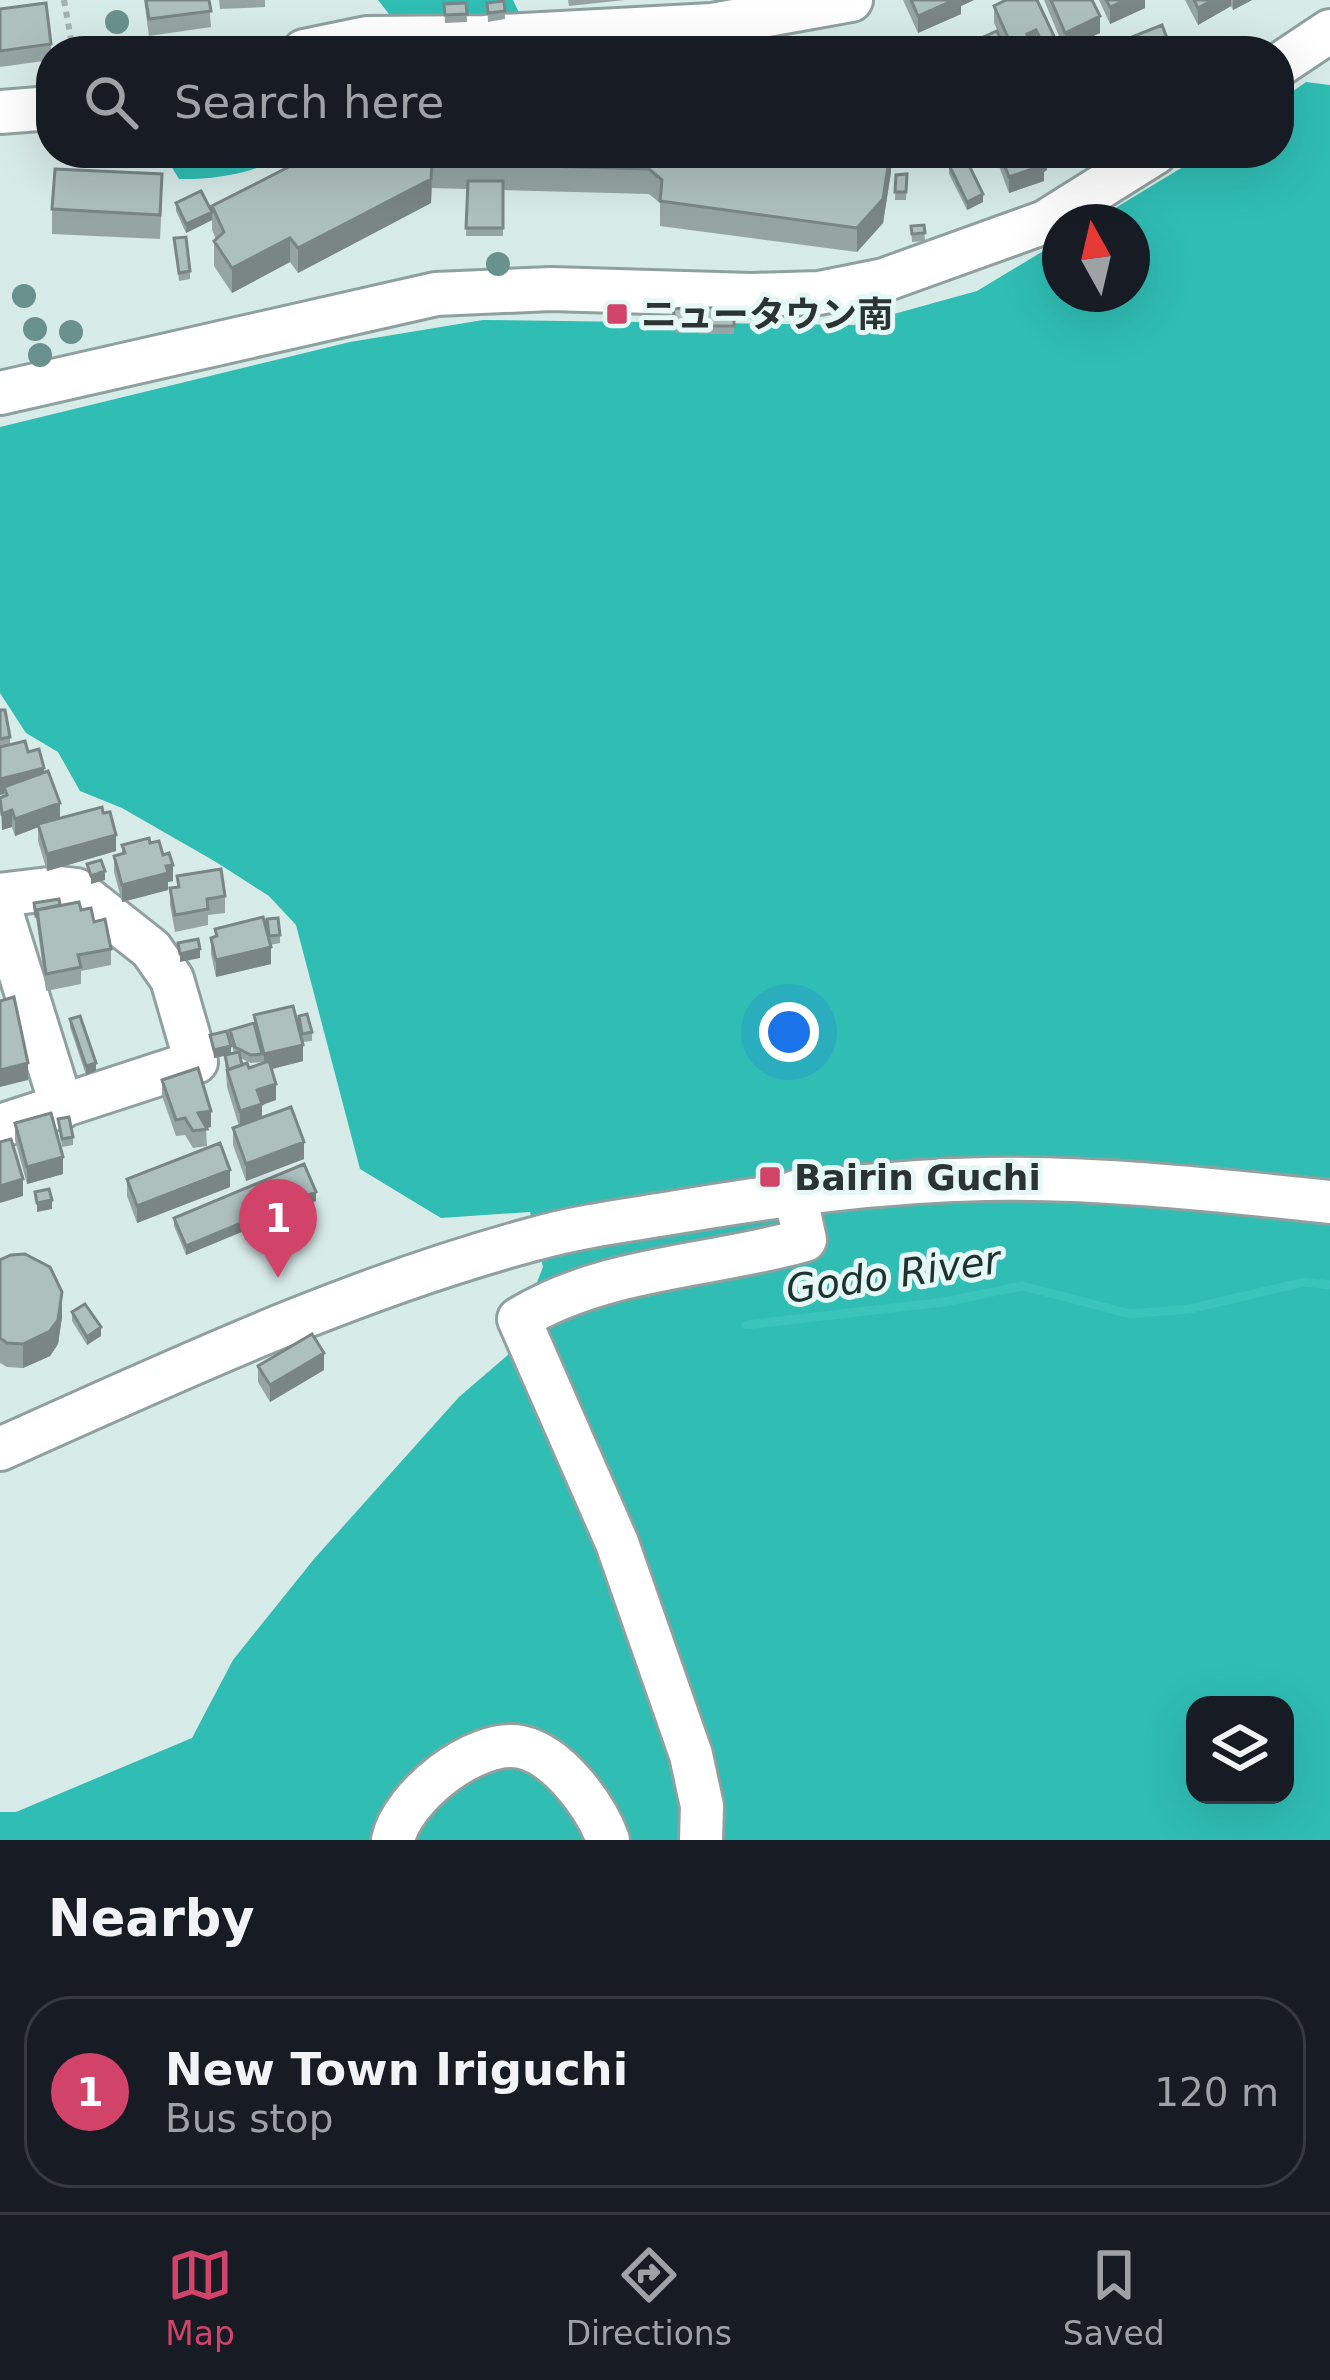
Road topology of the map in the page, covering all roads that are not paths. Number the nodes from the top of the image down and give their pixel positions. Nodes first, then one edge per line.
1 (851, 0) edge
2 (1330, 31) edge
3 (521, 36) edge
4 (1294, 55) edge
5 (36, 109) edge
6 (0, 112) edge
7 (1131, 168) edge
8 (0, 393) edge
9 (0, 895) edge
10 (0, 908) edge
11 (62, 1107) junction
12 (0, 1126) edge
13 (795, 1192) junction
14 (1330, 1202) edge
15 (0, 1448) edge
16 (393, 1840) edge
17 (608, 1840) edge
18 (701, 1840) edge

1 - 3 street
2 - 4 street
5 - 6 street
7 - 8 street
9 - 11 street
10 - 11 street
11 - 12 street
13 - 14 street
13 - 15 street
13 - 18 street
16 - 17 street

